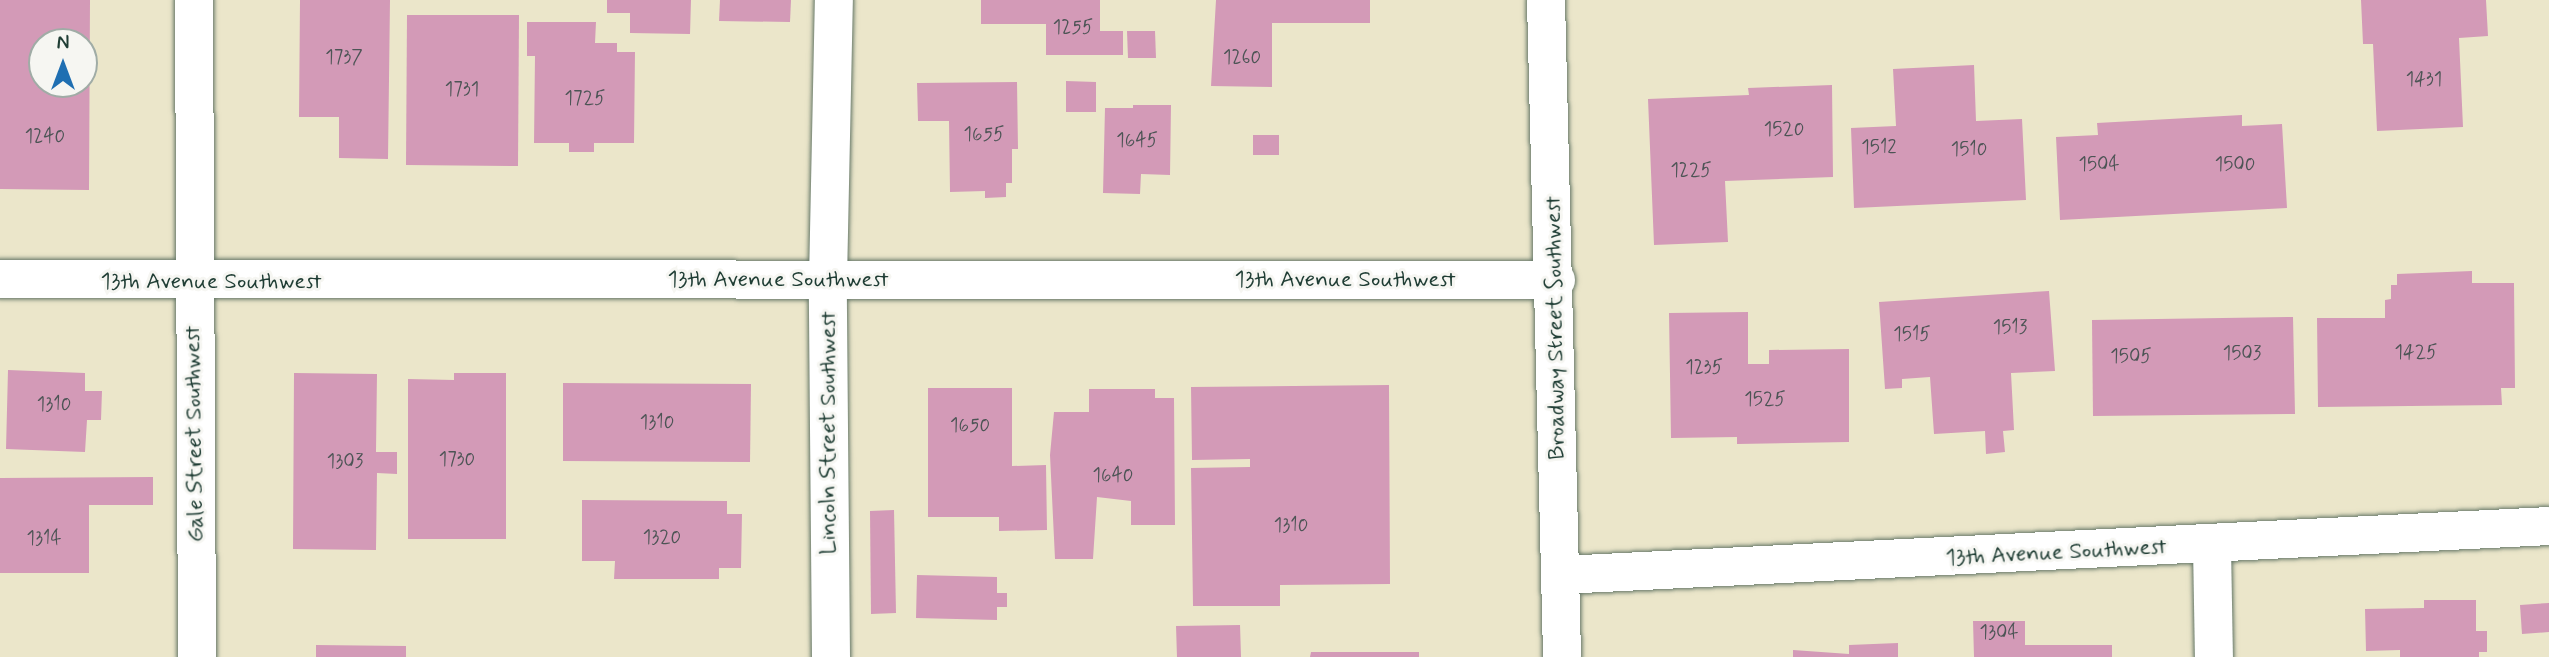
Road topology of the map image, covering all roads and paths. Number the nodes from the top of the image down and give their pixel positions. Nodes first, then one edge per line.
1 (194, 0) edge
2 (834, 0) edge
3 (1546, 0) edge
4 (0, 279) edge
5 (828, 280) junction
6 (1556, 280) junction
7 (194, 283) junction
8 (2549, 526) edge
9 (2211, 546) junction
10 (1562, 575) junction
11 (197, 657) edge
12 (831, 657) edge
13 (1562, 657) edge
14 (2214, 657) edge

1 - 7 street, Gale Street Southwest
2 - 5 street, Lincoln Street Southwest
3 - 6 street, Broadway Street Southwest
4 - 7 street, 13th Avenue Southwest
5 - 6 street, 13th Avenue Southwest
5 - 7 street, 13th Avenue Southwest
5 - 12 street, Lincoln Street Southwest
6 - 10 street, Broadway Street Southwest
7 - 11 street, Gale Street Southwest
8 - 9 street, 13th Avenue Southwest
9 - 10 street, 13th Avenue Southwest
9 - 14 street
10 - 13 street, Broadway Street Southwest

